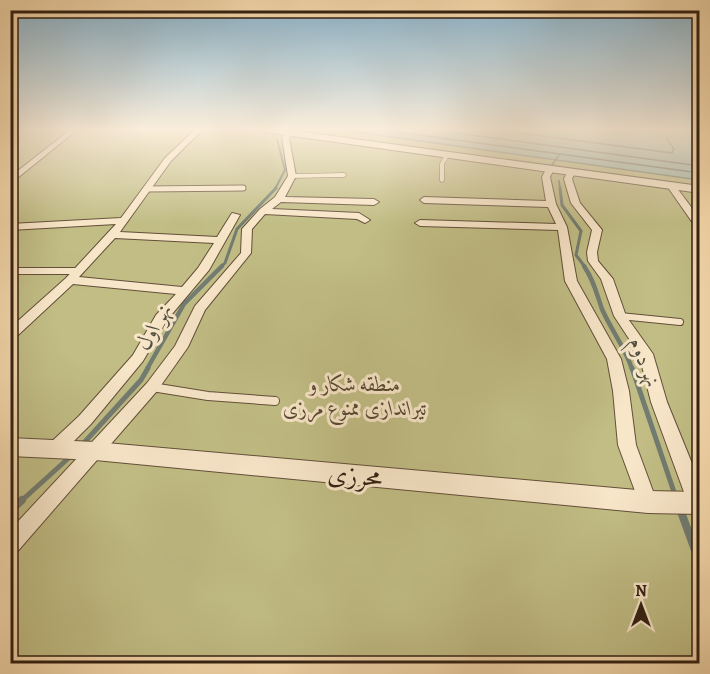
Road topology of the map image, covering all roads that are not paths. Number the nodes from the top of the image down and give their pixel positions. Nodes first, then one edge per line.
1 (36, 160) edge
2 (168, 160) edge
3 (289, 160) edge
4 (444, 160) edge
5 (487, 160) edge
6 (550, 169) junction
7 (571, 172) junction
8 (344, 175) dead end
9 (292, 176) junction
10 (442, 180) dead end
11 (10, 182) edge
12 (671, 186) junction
13 (243, 188) dead end
14 (148, 189) junction
15 (699, 190) edge
16 (279, 199) junction
17 (424, 200) dead end
18 (374, 202) dead end
19 (551, 204) junction
20 (263, 211) junction
21 (235, 216) dead end
22 (365, 220) dead end
23 (124, 221) junction
24 (420, 223) dead end
25 (10, 227) edge
26 (562, 227) junction
27 (699, 227) edge
28 (112, 235) junction
29 (220, 240) junction
30 (13, 271) edge
31 (10, 276) edge
32 (76, 276) junction
33 (184, 291) junction
34 (620, 316) junction
35 (680, 322) dead end
36 (10, 335) edge
37 (152, 387) junction
38 (275, 401) dead end
39 (10, 447) edge
40 (76, 450) junction
41 (655, 502) junction
42 (696, 504) edge
43 (10, 545) edge

1 - 11 street
2 - 14 street
3 - 9 street
4 - 10 lane
5 - 6 street
6 - 7 street
6 - 19 street
7 - 12 street
7 - 34 street
8 - 9 lane
9 - 16 street
12 - 15 street
12 - 27 street
13 - 14 lane
14 - 23 street
16 - 18 street
16 - 20 street
17 - 19 street
19 - 26 street
20 - 22 street
20 - 37 street
21 - 29 street
23 - 25 street
23 - 28 street
24 - 26 street
26 - 41 street
28 - 29 street
28 - 32 street
29 - 33 street
30 - 31 lane
30 - 32 lane
32 - 33 street
32 - 36 street
33 - 40 street
34 - 35 lane
34 - 42 street
37 - 38 lane
37 - 40 street
39 - 40 street, محرزی
40 - 41 street, محرزی
40 - 43 street
41 - 42 street, محرزی

